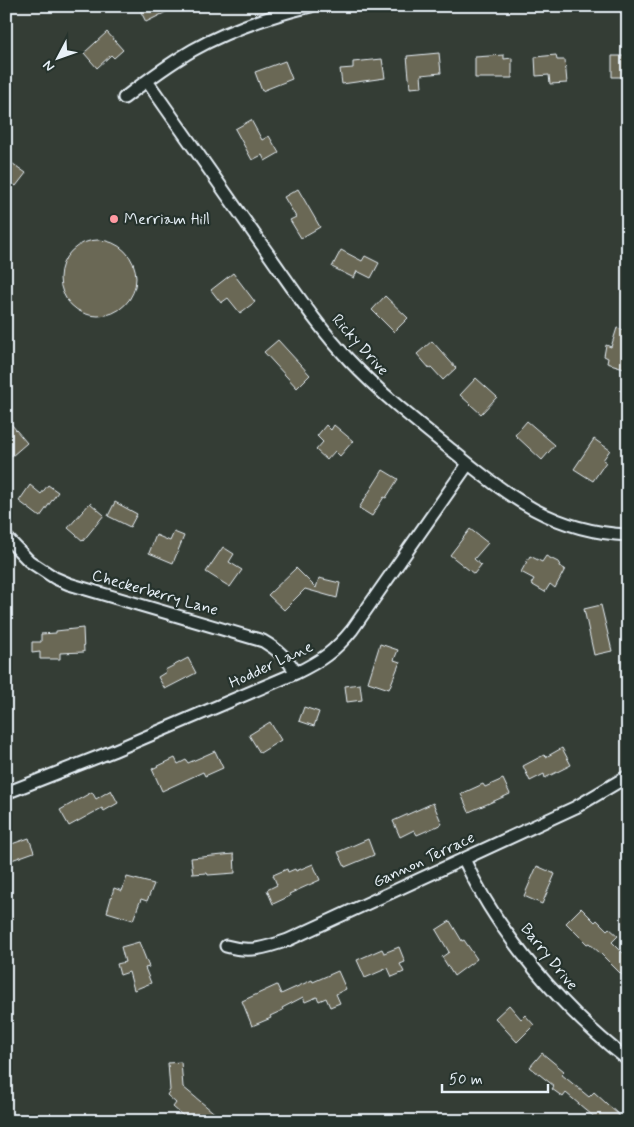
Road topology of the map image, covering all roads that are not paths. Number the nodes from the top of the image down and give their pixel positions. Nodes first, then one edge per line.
1 (311, 6) edge
2 (147, 81) junction
3 (124, 98) dead end
4 (468, 464) junction
5 (628, 535) edge
6 (6, 537) edge
7 (296, 673) junction
8 (628, 776) edge
9 (6, 793) edge
10 (464, 859) junction
11 (226, 946) dead end
12 (628, 1060) edge

1 - 2 street
2 - 3 street
2 - 4 street, Ricky Drive
4 - 5 street, Ricky Drive
4 - 7 street, Hodder Lane
6 - 7 street, Checkerberry Lane
7 - 9 street, Hodder Lane
8 - 10 street, Gannon Terrace
10 - 11 street, Gannon Terrace
10 - 12 street, Barry Drive

